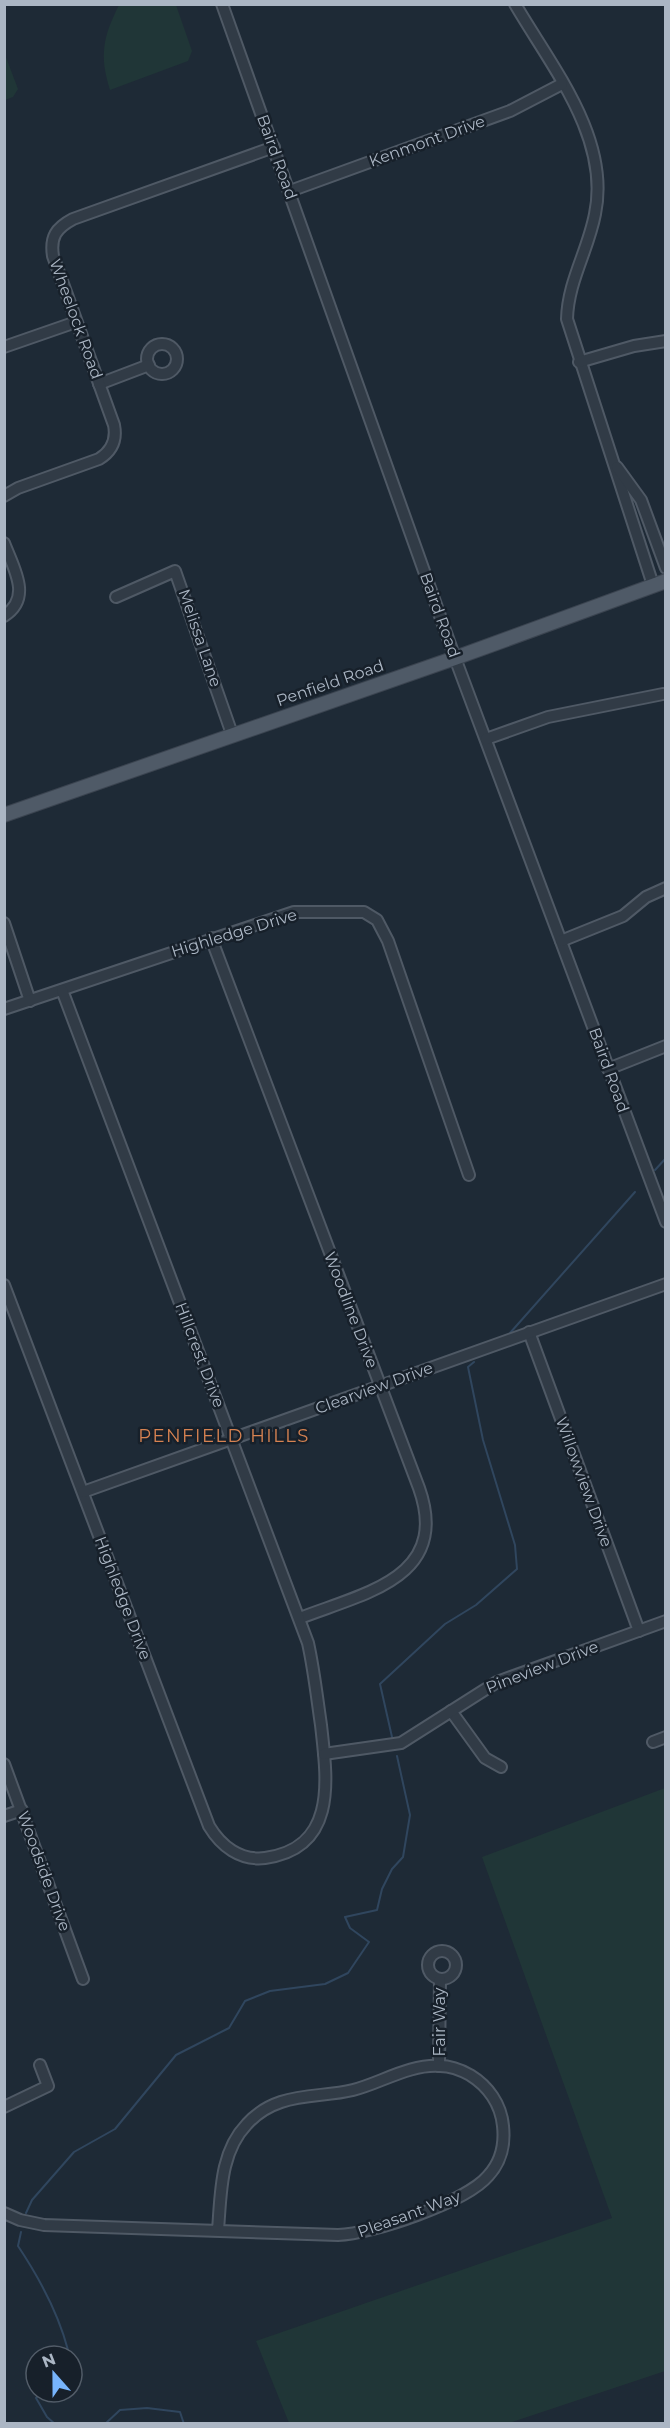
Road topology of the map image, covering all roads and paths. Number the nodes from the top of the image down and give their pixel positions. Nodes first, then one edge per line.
1 (222, 4) edge
2 (515, 4) edge
3 (562, 84) junction
4 (274, 147) junction
5 (290, 191) junction
6 (76, 322) junction
7 (666, 341) edge
8 (4, 347) edge
9 (579, 362) junction
10 (149, 365) dead end
11 (99, 384) junction
12 (612, 460) junction
13 (4, 496) edge
14 (4, 543) edge
15 (666, 568) edge
16 (659, 583) edge
17 (116, 597) dead end
18 (4, 616) edge
19 (455, 658) junction
20 (663, 694) dead end
21 (232, 734) junction
22 (486, 739) junction
23 (4, 815) edge
24 (666, 888) edge
25 (4, 923) edge
26 (212, 938) junction
27 (561, 940) junction
28 (62, 990) junction
29 (30, 1001) junction
30 (4, 1009) edge
31 (666, 1046) edge
32 (608, 1069) junction
33 (470, 1175) dead end
34 (666, 1222) edge
35 (666, 1284) edge
36 (4, 1285) edge
37 (529, 1332) junction
38 (380, 1386) junction
39 (231, 1438) junction
40 (83, 1492) junction
41 (300, 1618) junction
42 (666, 1621) edge
43 (639, 1631) junction
44 (451, 1711) junction
45 (666, 1737) edge
46 (653, 1742) dead end
47 (324, 1754) junction
48 (4, 1764) edge
49 (501, 1767) dead end
50 (22, 1810) junction
51 (4, 1816) edge
52 (287, 1852) joint
53 (83, 1979) dead end
54 (440, 1979) dead end
55 (40, 2065) dead end
56 (439, 2066) junction
57 (4, 2107) edge
58 (4, 2213) edge
59 (218, 2230) junction

1 - 4 street, Baird Road
2 - 3 street
3 - 5 street, Kenmont Drive
3 - 9 street
4 - 5 street, Baird Road
4 - 6 street, Wheelock Road
5 - 19 street, Baird Road
6 - 8 street
6 - 11 street, Wheelock Road
7 - 9 street
9 - 12 street
10 - 11 street
11 - 13 street, Wheelock Road
12 - 15 street
12 - 16 street
14 - 18 street
16 - 19 main road, Penfield Road
17 - 21 street, Melissa Lane
19 - 21 main road, Penfield Road
19 - 22 street, Baird Road
20 - 22 street
21 - 23 main road, Penfield Road
22 - 27 street, Baird Road
24 - 27 street
25 - 29 street
26 - 28 street, Highledge Drive
26 - 33 street, Highledge Drive
26 - 38 street, Woodline Drive
27 - 32 street, Baird Road
28 - 29 street, Highledge Drive
28 - 39 street, Hillcrest Drive
29 - 30 street, Highledge Drive
31 - 32 street
32 - 34 street, Baird Road
35 - 37 street, Clearview Drive
36 - 40 street, Highledge Drive
37 - 38 street, Clearview Drive
37 - 43 street, Willowview Drive
38 - 39 street, Clearview Drive
38 - 41 street, Woodline Drive
39 - 40 street, Clearview Drive
39 - 41 street, Hillcrest Drive
40 - 52 street, Highledge Drive
41 - 47 street, Hillcrest Drive
42 - 43 street, Pineview Drive
43 - 44 street, Pineview Drive
44 - 47 street, Pineview Drive
44 - 49 street
45 - 46 street
47 - 52 street, Hillcrest Drive
48 - 50 street, Woodside Drive
50 - 51 street
50 - 53 street, Woodside Drive
54 - 56 street, Fair Way
55 - 57 street
56 - 59 street, Pleasant Way
56 - 59 street, Pleasant Way
58 - 59 street, Pleasant Way

